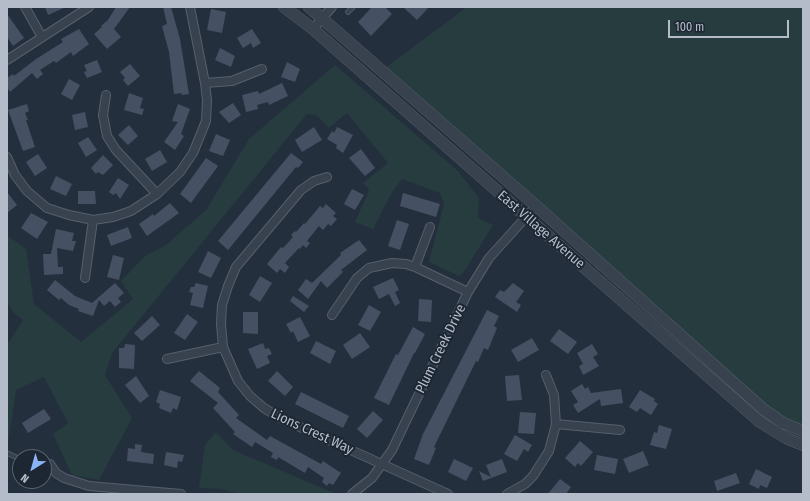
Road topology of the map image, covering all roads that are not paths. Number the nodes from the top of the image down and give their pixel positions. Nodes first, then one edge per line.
1 (25, 7) edge
2 (89, 7) edge
3 (190, 7) edge
4 (284, 7) edge
5 (309, 7) edge
6 (332, 7) edge
7 (353, 7) edge
8 (348, 12) dead end
9 (322, 19) junction
10 (313, 29) junction
11 (42, 37) junction
12 (7, 60) edge
13 (262, 69) dead end
14 (205, 83) junction
15 (106, 95) dead end
16 (7, 157) edge
17 (327, 177) dead end
18 (157, 194) junction
19 (536, 206) junction
20 (525, 217) junction
21 (92, 220) junction
22 (430, 227) dead end
23 (415, 267) junction
24 (85, 278) dead end
25 (468, 292) junction
26 (332, 315) dead end
27 (223, 347) junction
28 (167, 359) dead end
29 (546, 375) dead end
30 (556, 424) junction
31 (620, 430) dead end
32 (803, 431) edge
33 (803, 445) edge
34 (382, 464) junction
35 (52, 469) edge
36 (181, 494) edge
37 (352, 494) edge
38 (448, 494) edge
39 (507, 494) edge

1 - 11 street
2 - 11 street
3 - 14 street
4 - 10 street, East Village Avenue
5 - 9 street, East Village Avenue
6 - 9 street
7 - 8 lane
9 - 10 street
9 - 19 street, East Village Avenue
10 - 20 street, East Village Avenue
11 - 12 street
13 - 14 street
14 - 18 street
15 - 18 street
16 - 21 street
17 - 27 street, Lions Crest Way
18 - 21 street
19 - 20 street, Plum Creek Drive
19 - 32 street, East Village Avenue
20 - 25 street, Plum Creek Drive
20 - 33 street, East Village Avenue
21 - 24 street
22 - 23 street
23 - 25 street
23 - 26 street
25 - 34 street, Plum Creek Drive
27 - 28 street
27 - 34 street, Lions Crest Way
29 - 30 street
30 - 31 street
30 - 39 street
34 - 37 street, Plum Creek Drive
34 - 38 street, Lions Crest Way
35 - 36 street

